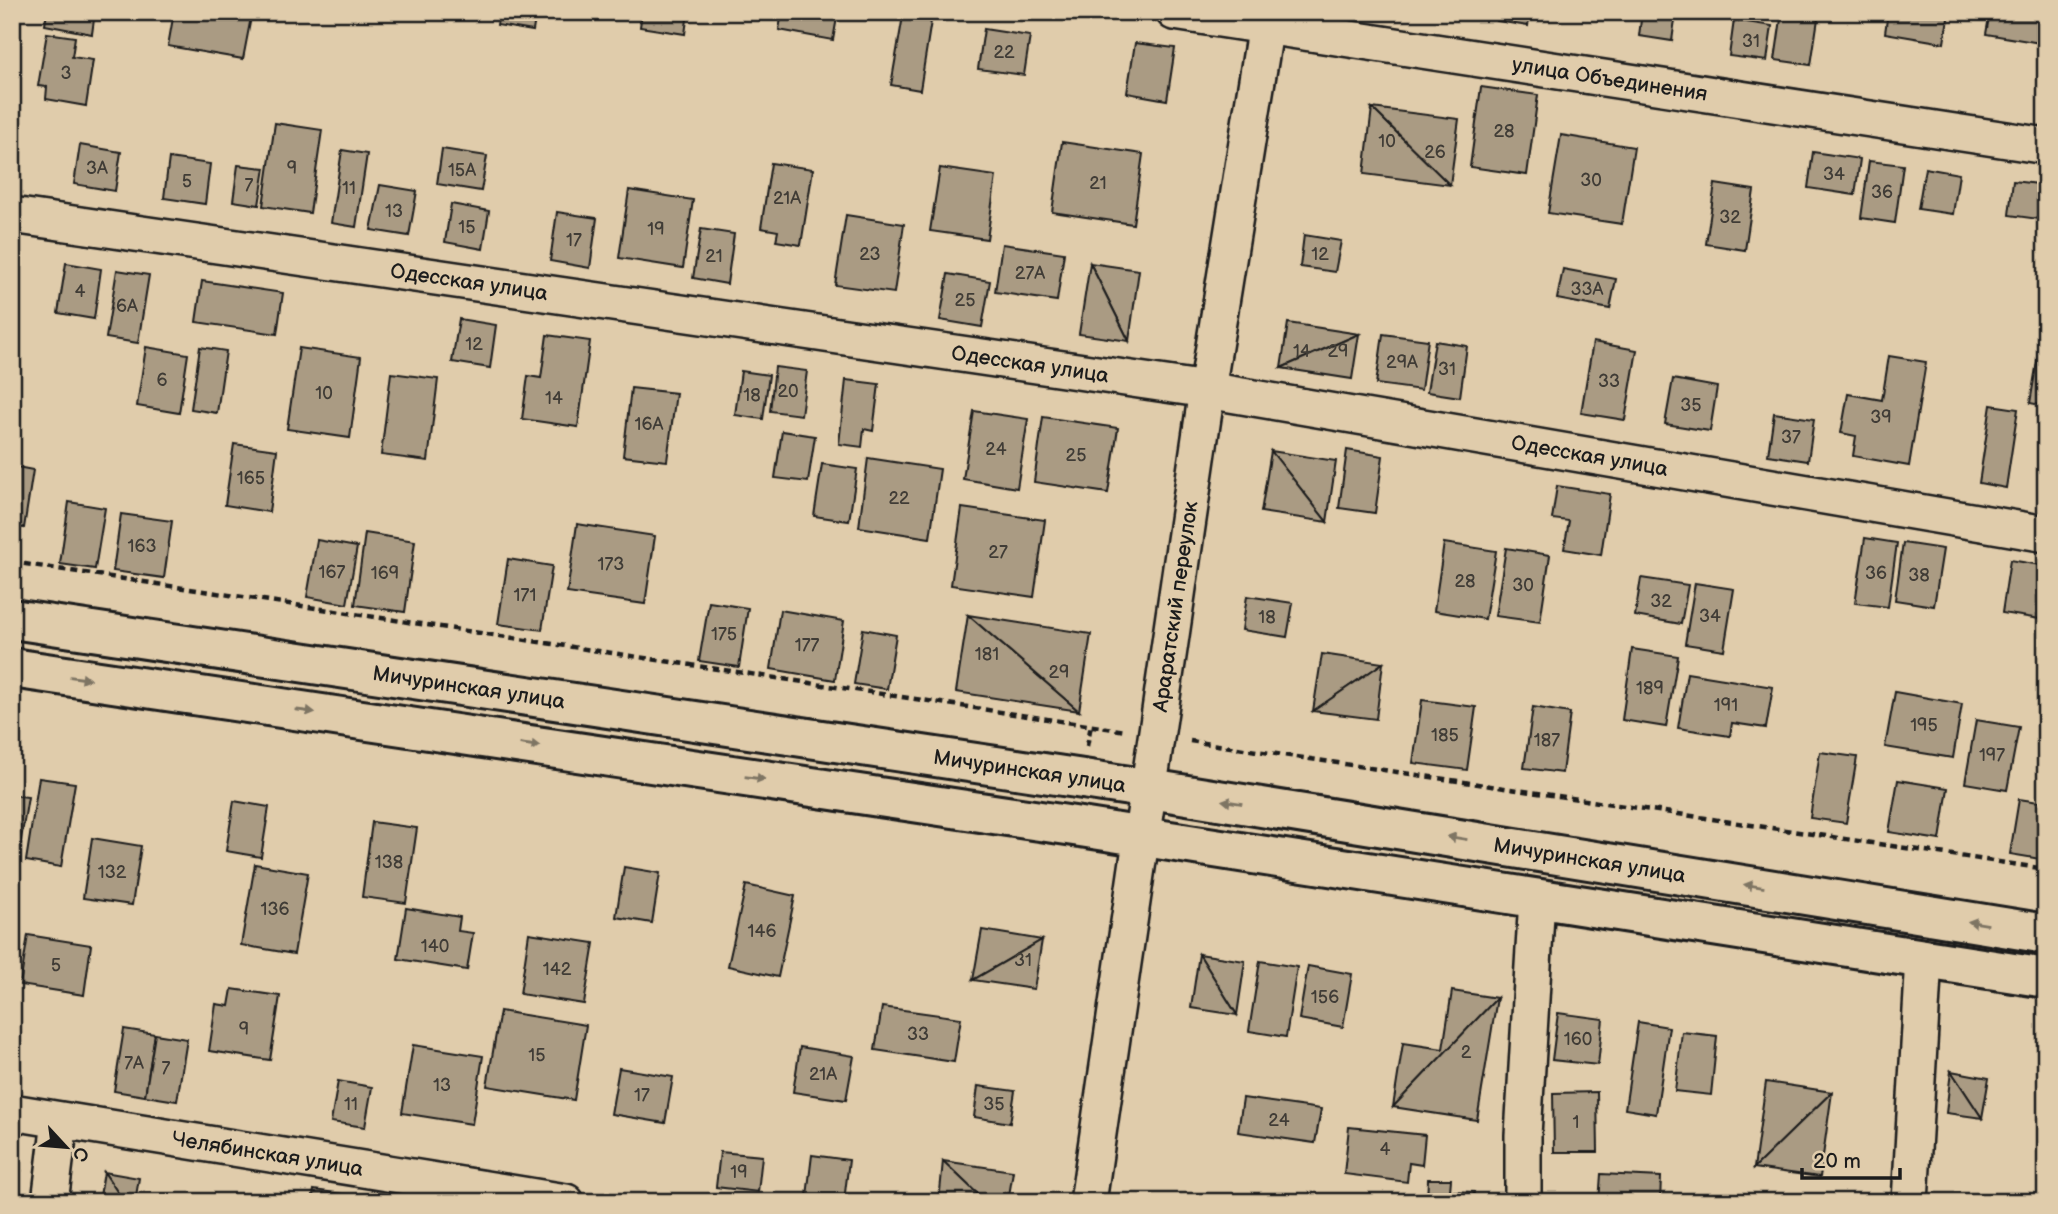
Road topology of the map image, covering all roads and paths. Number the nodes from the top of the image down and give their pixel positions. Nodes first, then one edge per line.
1 (1174, 12) edge
2 (1267, 19) edge
3 (2046, 146) edge
4 (12, 215) edge
5 (1207, 390) junction
6 (2046, 534) edge
7 (12, 562) edge
8 (12, 619) edge
9 (12, 668) edge
10 (1158, 736) junction
11 (1150, 789) junction
12 (1143, 837) junction
13 (2046, 869) edge
14 (1537, 898) junction
15 (2046, 934) edge
16 (1924, 958) junction
17 (2046, 978) edge
18 (12, 1112) edge
19 (60, 1121) junction
20 (445, 1193) edge
21 (50, 1202) edge
22 (566, 1202) edge
23 (1088, 1202) edge
24 (1523, 1202) edge
25 (1910, 1202) edge

1 - 2 street, улица Объединения
2 - 3 street, улица Объединения
2 - 5 street, Араратский переулок
4 - 5 street, Одесская улица
5 - 6 street, Одесская улица
5 - 10 street, Араратский переулок
7 - 10 path
8 - 11 main road, Мичуринская улица
9 -> 12 main road
10 - 11 street, Араратский переулок
10 - 13 path
11 - 12 street, Араратский переулок
15 -> 11 main road, Мичуринская улица
12 - 14 main road
12 - 23 street, Араратский переулок
14 - 16 main road
14 - 24 street
16 - 17 main road
16 - 25 street
18 - 19 street, Челябинская улица
19 - 20 street, Челябинская улица
19 - 21 street
20 - 22 street, Челябинская улица

